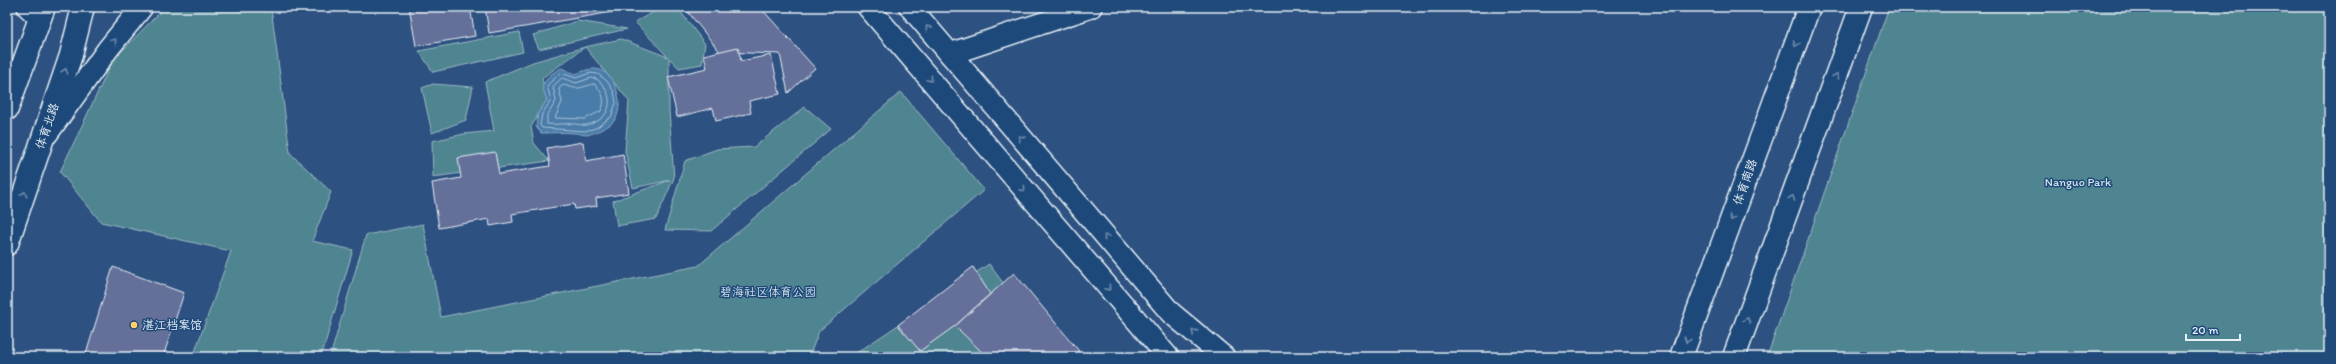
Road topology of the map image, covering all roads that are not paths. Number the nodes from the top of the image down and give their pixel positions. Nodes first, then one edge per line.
1 (83, 7) edge
2 (142, 7) edge
3 (868, 7) edge
4 (910, 7) edge
5 (1091, 7) edge
6 (1809, 7) edge
7 (1861, 7) edge
8 (37, 11) edge
9 (950, 54) junction
10 (7, 109) edge
11 (42, 141) junction
12 (7, 244) edge
13 (1168, 357) edge
14 (1224, 357) edge
15 (1681, 357) edge
16 (1734, 357) edge

11 -> 1 main road, 体育北路
11 -> 2 street
3 -> 13 street
9 -> 4 street
5 - 9 street
6 -> 15 main road, 体育南路
16 -> 7 main road
8 - 10 main road
14 -> 9 street
12 -> 11 main road, 体育北路

